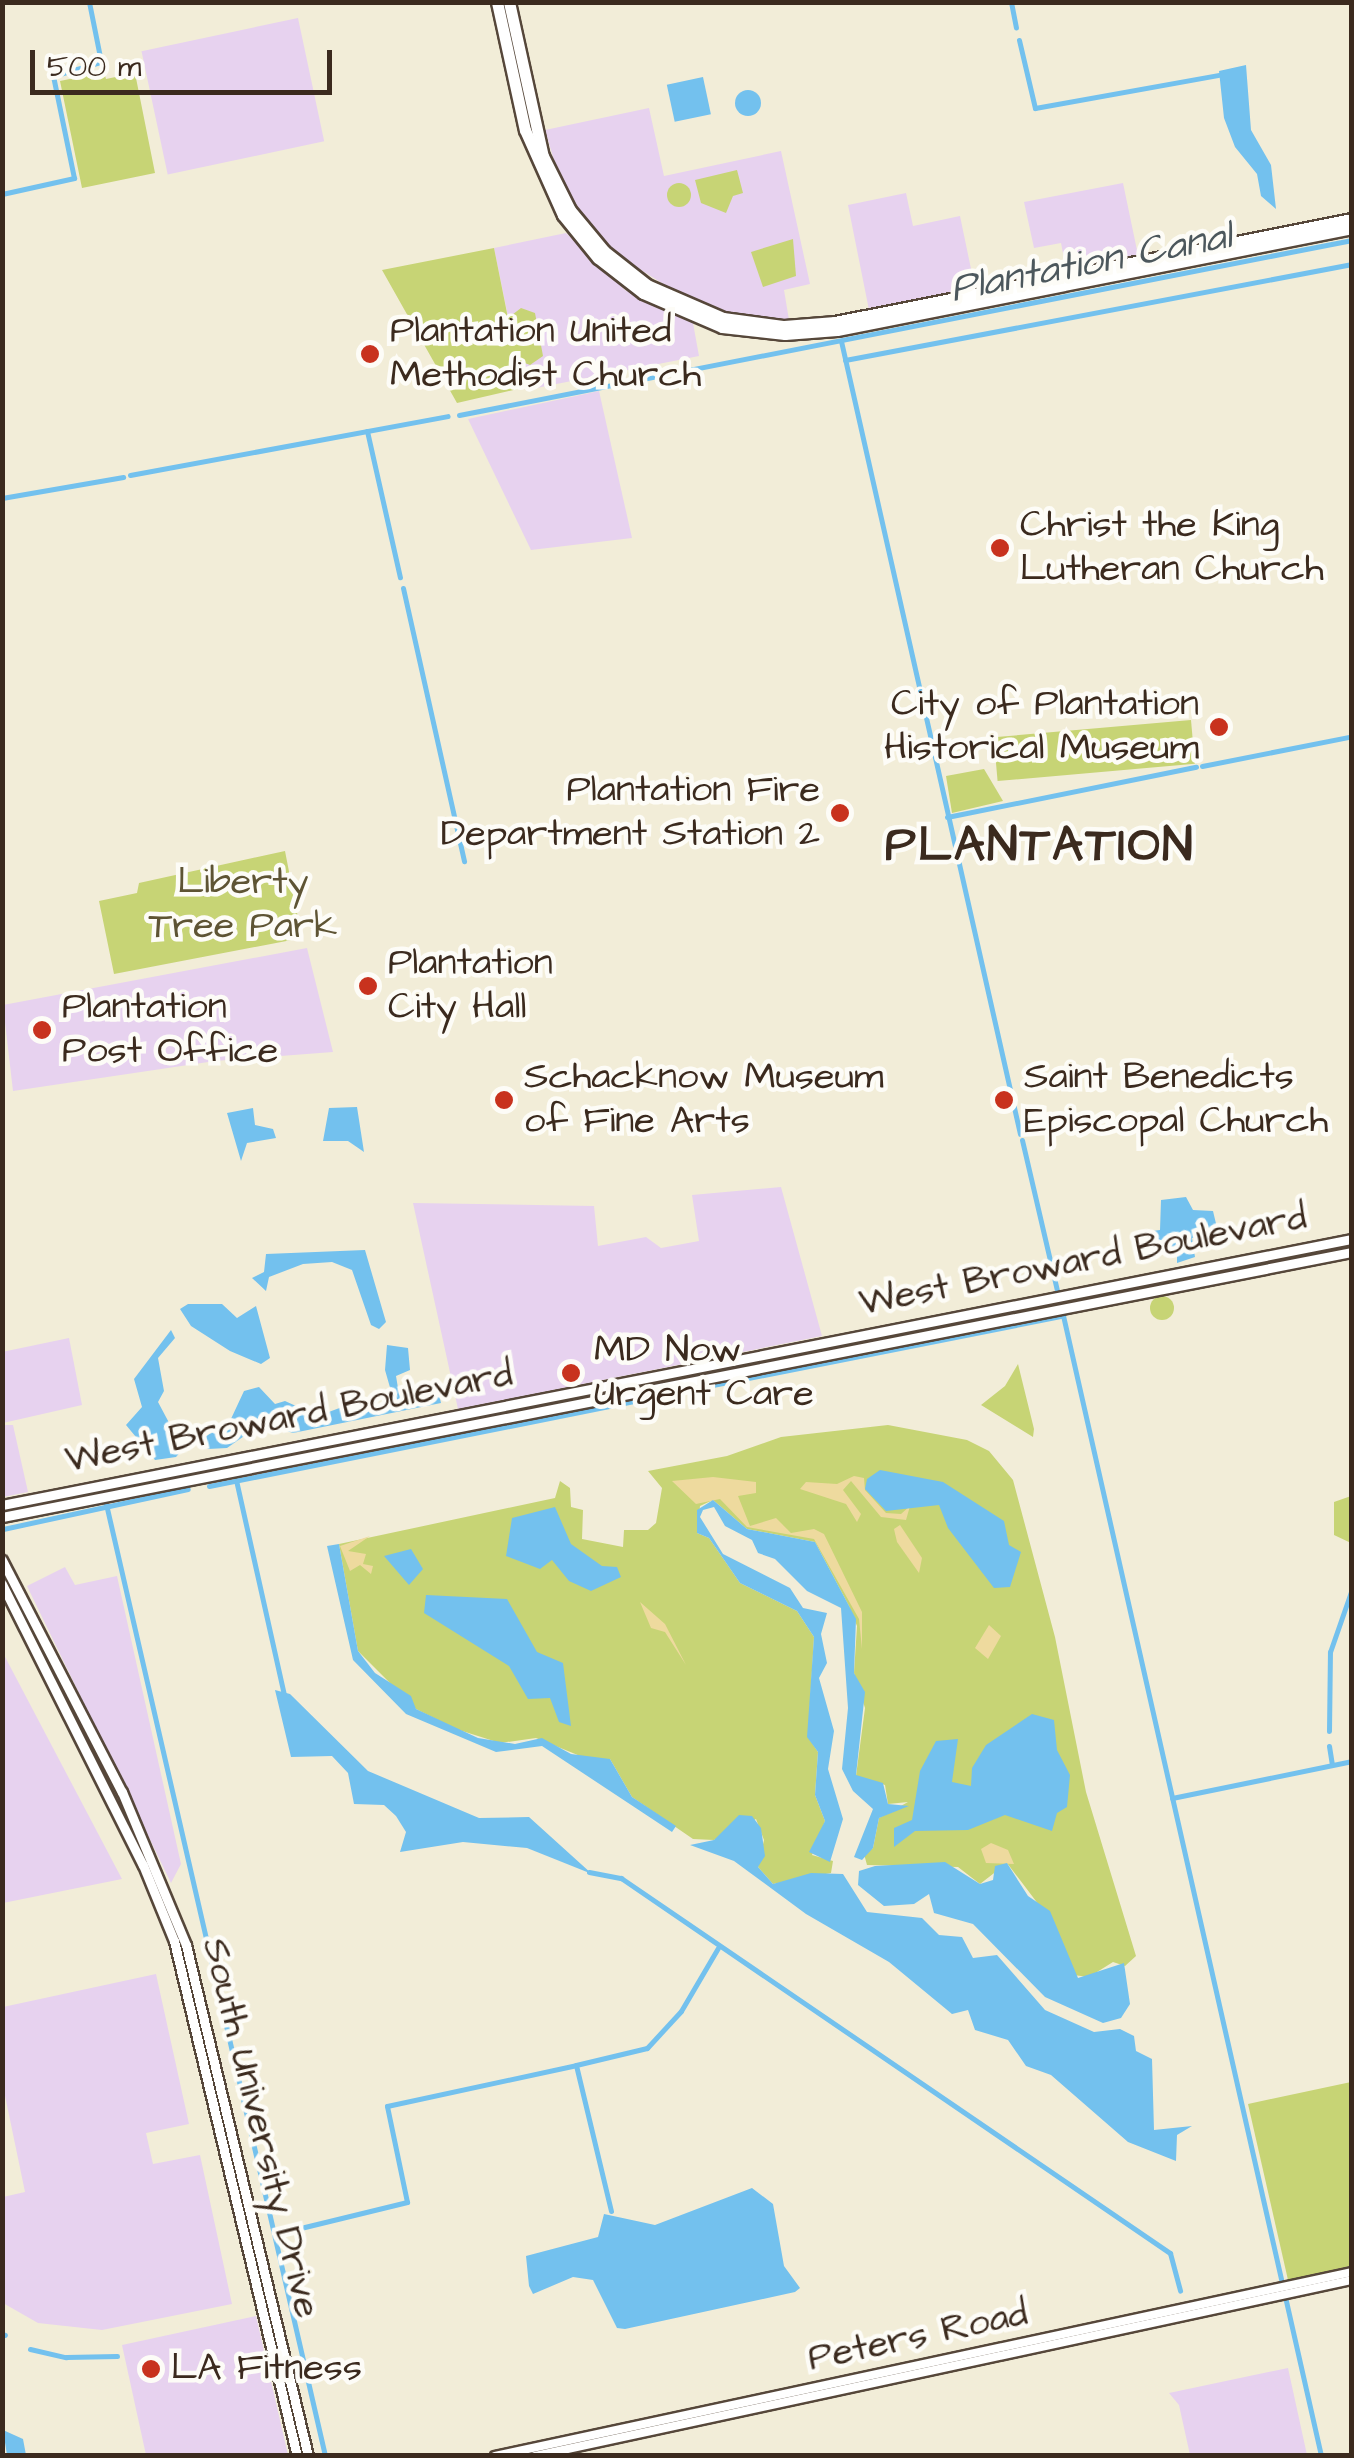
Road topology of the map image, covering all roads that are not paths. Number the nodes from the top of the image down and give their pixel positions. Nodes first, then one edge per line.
1 (497, 2) edge
2 (509, 2) edge
3 (1350, 222) edge
4 (585, 237) junction
5 (1230, 247) junction
6 (701, 320) junction
7 (739, 320) junction
8 (1352, 1239) edge
9 (1317, 1246) junction
10 (1352, 1252) edge
11 (1301, 1262) junction
12 (1197, 1270) junction
13 (1143, 1280) junction
14 (1146, 1292) junction
15 (1090, 1302) junction
16 (1022, 1304) junction
17 (1011, 1318) junction
18 (740, 1359) junction
19 (694, 1380) junction
20 (502, 1406) junction
21 (439, 1431) junction
22 (283, 1450) junction
23 (272, 1463) junction
24 (2, 1504) edge
25 (2, 1518) edge
26 (2, 1560) edge
27 (2, 1584) edge
28 (20, 1618) junction
29 (58, 1667) junction
30 (81, 1738) junction
31 (134, 1817) junction
32 (180, 1962) junction
33 (195, 1973) junction
34 (1352, 2272) edge
35 (1352, 2280) edge
36 (1291, 2289) junction
37 (1276, 2292) junction
38 (260, 2302) junction
39 (275, 2313) junction
40 (298, 2456) edge
41 (308, 2456) edge
42 (495, 2456) edge
43 (536, 2456) edge

1 - 4 highway
2 - 4 highway
3 - 5 highway
3 - 5 highway
4 - 6 highway
4 - 7 highway
5 - 6 highway
5 - 7 highway
6 - 7 highway
8 - 9 main road, West Broward Boulevard
9 - 11 main road
9 - 12 main road, West Broward Boulevard
10 - 11 main road, West Broward Boulevard
11 - 14 main road, West Broward Boulevard
12 - 13 main road, West Broward Boulevard
12 - 14 main road
13 - 15 main road
13 - 16 main road, West Broward Boulevard
14 - 15 main road, West Broward Boulevard
15 - 17 main road, West Broward Boulevard
16 - 17 main road
16 - 18 main road, West Broward Boulevard
17 - 19 main road, West Broward Boulevard
18 - 19 main road
18 - 20 main road, West Broward Boulevard
19 - 21 main road, West Broward Boulevard
20 - 21 main road
20 - 22 main road, West Broward Boulevard
21 - 23 main road, West Broward Boulevard
22 - 23 main road
22 - 24 main road, West Broward Boulevard
23 - 25 main road, West Broward Boulevard
26 - 29 main road
27 - 28 main road
28 - 29 main road
28 - 30 main road
29 - 31 main road
30 - 31 main road
30 - 32 main road, South University Drive
31 - 33 main road, South University Drive
32 - 33 main road
32 - 38 main road, South University Drive
33 - 39 main road, South University Drive
34 - 36 main road, Peters Road
35 - 36 main road, Peters Road
36 - 37 main road, Peters Road
37 - 42 main road, Peters Road
37 - 43 main road, Peters Road
38 - 39 main road
38 - 40 main road, South University Drive
39 - 41 main road, South University Drive

